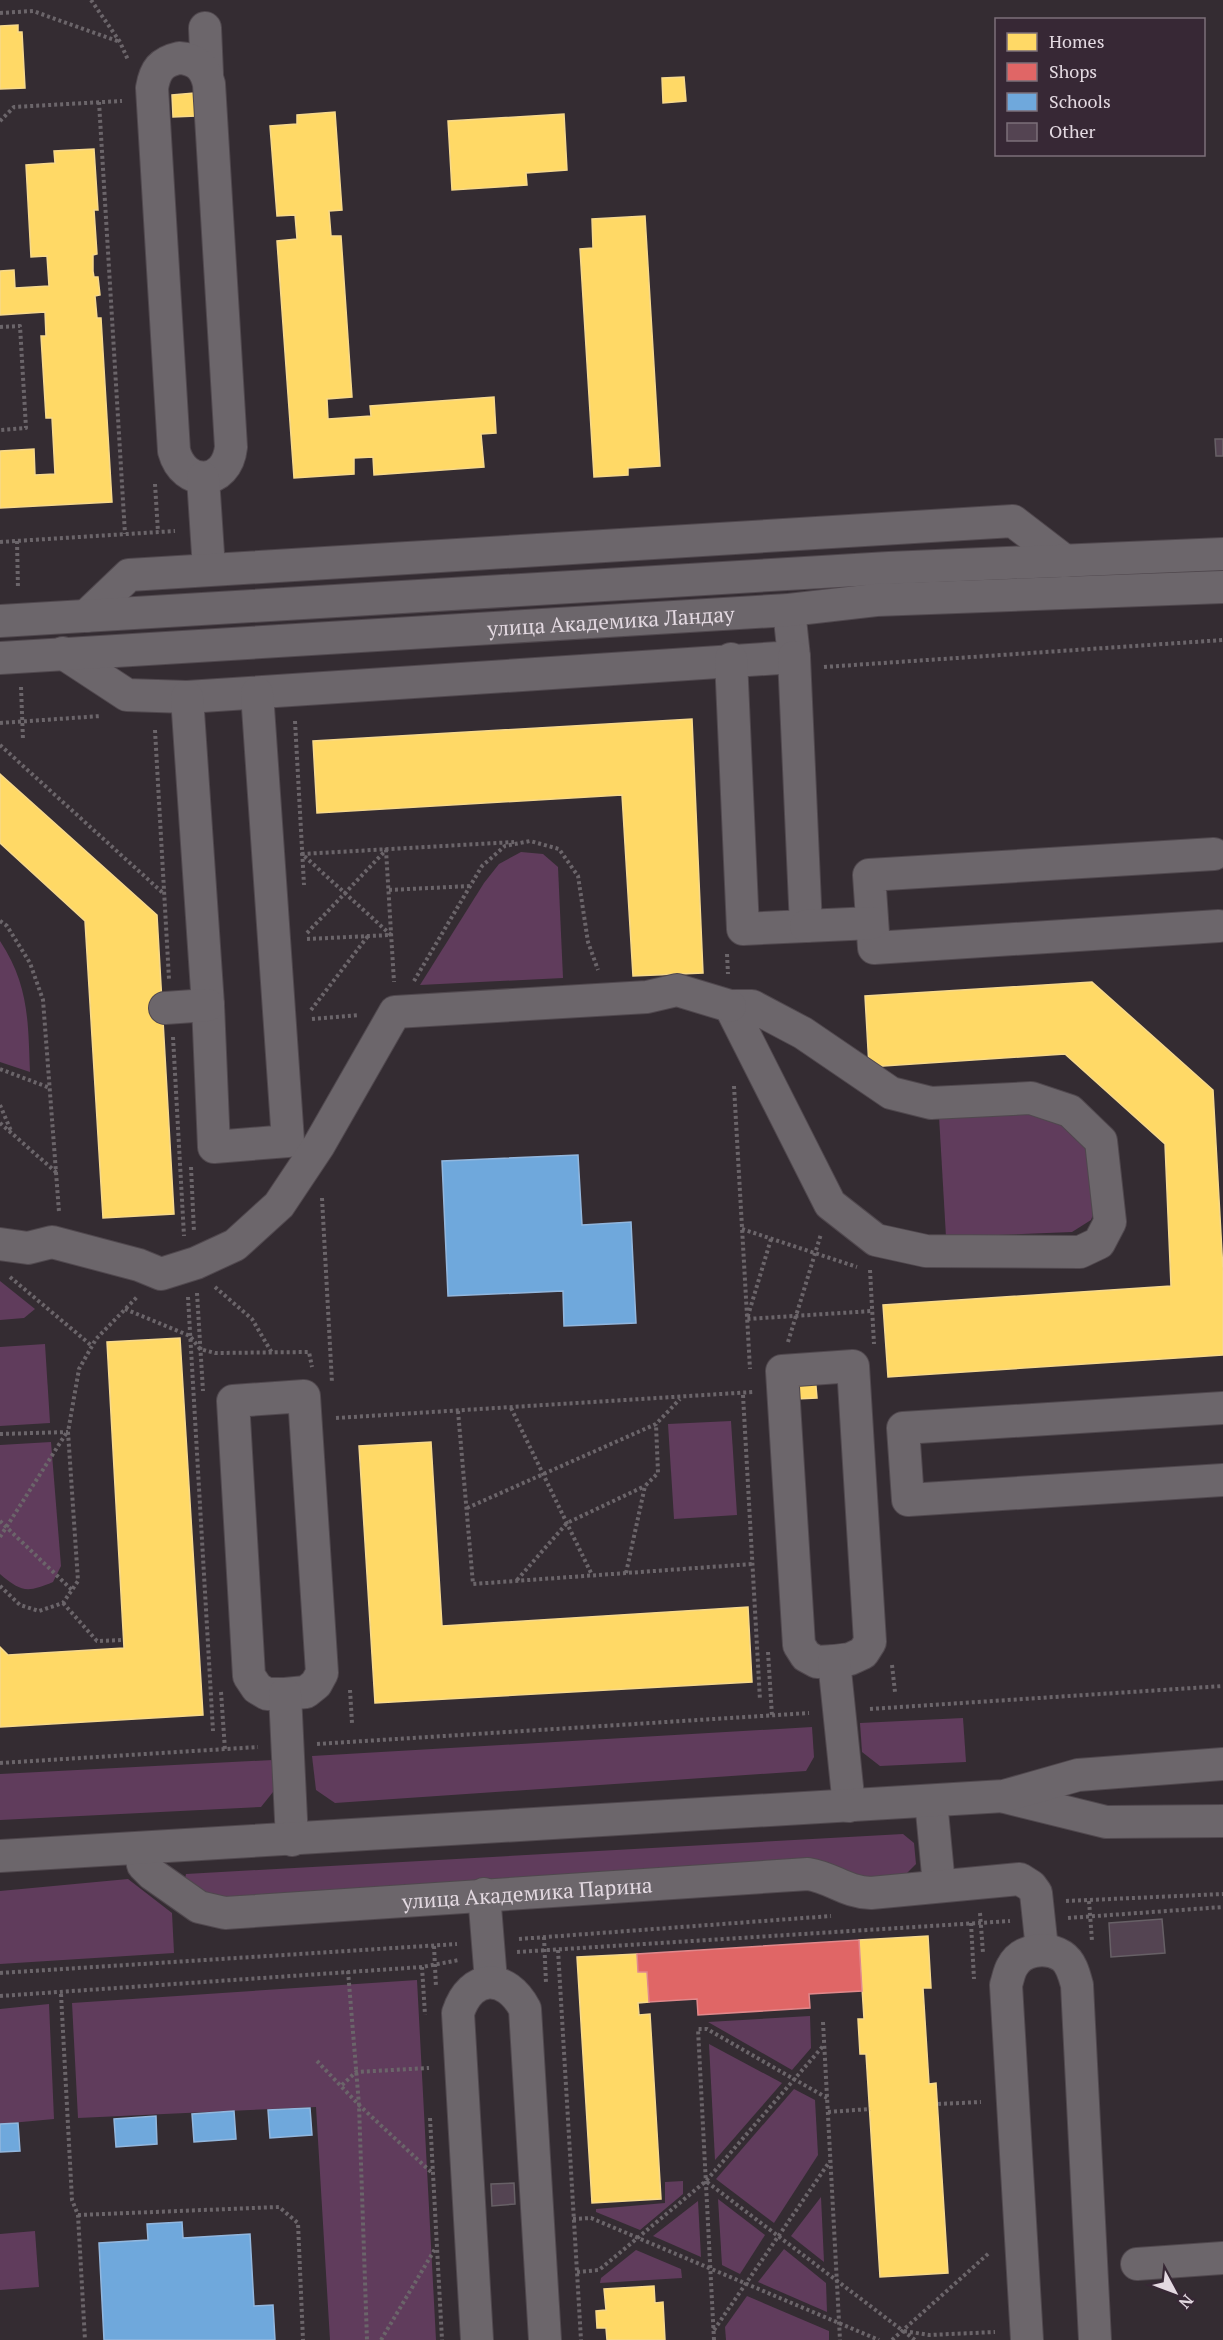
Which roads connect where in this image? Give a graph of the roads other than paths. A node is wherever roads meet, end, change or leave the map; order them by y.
1 (205, 28) dead end
2 (207, 74) junction
3 (203, 478) junction
4 (1223, 554) edge
5 (1065, 561) junction
6 (209, 569) junction
7 (1223, 587) edge
8 (789, 610) junction
9 (86, 616) junction
10 (0, 621) edge
11 (63, 653) junction
12 (794, 657) junction
13 (0, 658) edge
14 (731, 659) junction
15 (257, 693) junction
16 (187, 697) junction
17 (1214, 854) dead end
18 (872, 923) junction
19 (806, 926) junction
20 (1219, 926) dead end
21 (208, 1005) junction
22 (730, 1006) junction
23 (165, 1008) dead end
24 (0, 1244) edge
25 (1223, 1408) edge
26 (903, 1428) junction
27 (858, 1431) junction
28 (1223, 1480) edge
29 (834, 1661) junction
30 (285, 1694) junction
31 (1223, 1764) edge
32 (1004, 1797) junction
33 (931, 1801) junction
34 (849, 1806) junction
35 (1223, 1821) edge
36 (292, 1840) junction
37 (140, 1848) junction
38 (0, 1856) edge
39 (939, 1885) junction
40 (484, 1894) junction
41 (1038, 1916) junction
42 (489, 1959) junction
43 (1223, 2258) edge
44 (1137, 2264) dead end
45 (477, 2340) edge
46 (545, 2340) edge
47 (1027, 2340) edge
48 (1095, 2340) edge

1 - 2 street
2 - 3 street
2 - 3 street
3 - 6 street
4 - 5 street, улица Академика Ландау
5 - 6 street
5 - 9 street, улица Академика Ландау
6 - 9 street
7 - 8 street, улица Академика Ландау
8 - 11 street, улица Академика Ландау
8 - 12 street
9 - 10 street, улица Академика Ландау
11 - 13 street, улица Академика Ландау
11 - 16 street
12 - 14 street
12 - 19 street
14 - 15 street
14 - 19 street
15 - 16 street
15 - 21 street
16 - 21 street
17 - 18 street
18 - 19 street
18 - 20 street
21 - 23 street
22 - 22 street
22 - 24 street
25 - 26 street
26 - 27 street
26 - 28 street
27 - 29 street
27 - 29 street
29 - 34 street
30 - 30 street
30 - 36 street
31 - 32 street
32 - 33 street
32 - 35 street
33 - 34 street
33 - 39 street
34 - 36 street
36 - 37 street
37 - 38 street
37 - 40 street, улица Академика Парина
39 - 40 street, улица Академика Парина
39 - 41 street, улица Академика Парина
40 - 42 street
41 - 47 street
41 - 48 street, улица Академика Парина
42 - 45 street
42 - 46 street
43 - 44 street

